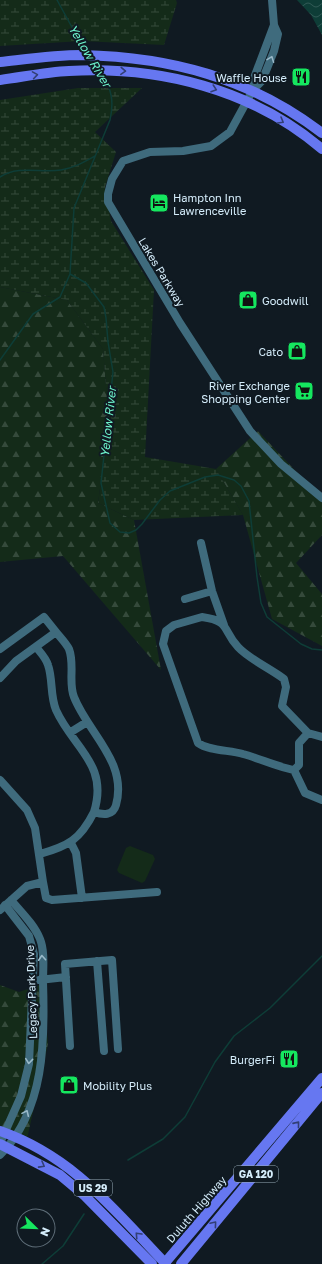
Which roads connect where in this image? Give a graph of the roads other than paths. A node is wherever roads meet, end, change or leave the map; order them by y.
1 (272, 0) edge
2 (0, 62) edge
3 (0, 80) edge
4 (253, 90) junction
5 (247, 102) junction
6 (322, 133) edge
7 (322, 149) edge
8 (322, 498) edge
9 (201, 543) dead end
10 (212, 591) junction
11 (185, 598) dead end
12 (224, 625) junction
13 (56, 632) junction
14 (36, 647) junction
15 (0, 649) edge
16 (0, 678) edge
17 (87, 722) junction
18 (71, 732) junction
19 (309, 734) junction
20 (322, 737) edge
21 (294, 770) junction
22 (2, 784) edge
23 (322, 800) edge
24 (94, 812) junction
25 (71, 843) junction
26 (40, 854) junction
27 (43, 882) junction
28 (157, 892) dead end
29 (82, 898) junction
30 (5, 905) edge
31 (97, 961) junction
32 (66, 977) junction
33 (43, 980) junction
34 (33, 981) junction
35 (70, 1046) dead end
36 (118, 1049) dead end
37 (104, 1051) dead end
38 (322, 1078) edge
39 (322, 1093) edge
40 (3, 1132) edge
41 (16, 1137) junction
42 (3, 1145) edge
43 (0, 1154) edge
44 (152, 1264) edge
45 (165, 1264) edge
46 (181, 1264) edge

1 - 4 street, Lakes Parkway
2 - 4 main road
3 -> 5 main road
4 - 5 street, Lakes Parkway
4 - 6 main road
5 -> 7 main road
5 - 8 street, Lakes Parkway
9 - 10 street
10 - 11 street
10 - 12 street
12 - 19 street
12 - 21 street
13 - 14 street
13 - 15 street
13 - 17 street
14 - 16 street
14 - 18 street
17 - 18 street
17 - 24 street
18 - 24 street
19 - 20 street
19 - 21 street
21 - 23 street
22 - 26 street
24 - 25 street
25 - 26 street
25 - 29 street
26 - 27 street
27 - 29 street
27 - 30 street
28 - 29 street
33 -> 30 street, Legacy Park Drive
30 - 34 street, Legacy Park Drive
31 - 32 street
31 - 36 street
31 - 37 street
32 - 33 street
32 - 35 street
33 - 34 street
41 -> 33 street, Legacy Park Drive
34 -> 40 street, Legacy Park Drive
38 - 45 main road, Duluth Highway / GA 120
46 -> 39 main road, Duluth Highway / GA 120
40 - 41 main road, US 29
40 - 42 street, Legacy Park Drive
41 - 42 street, Legacy Park Drive
45 -> 41 main road, US 29
42 - 43 street, Legacy Park Drive
42 -> 44 main road, US 29

